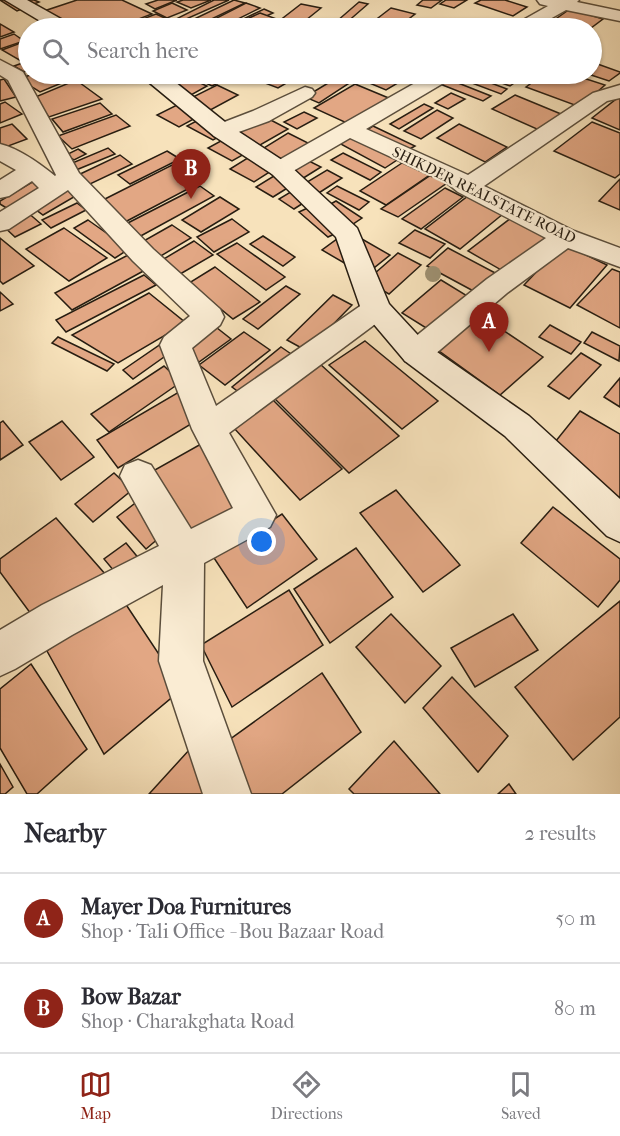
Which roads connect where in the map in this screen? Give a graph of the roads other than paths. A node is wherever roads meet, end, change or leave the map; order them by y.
1 (14, 0) edge
2 (546, 0) edge
3 (567, 2) edge
4 (620, 16) edge
5 (46, 18) edge
6 (539, 18) edge
7 (10, 72) edge
8 (166, 84) edge
9 (428, 84) edge
10 (620, 91) edge
11 (305, 93) dead end
12 (349, 129) junction
13 (222, 131) junction
14 (0, 151) edge
15 (280, 169) junction
16 (33, 170) junction
17 (62, 183) junction
18 (467, 187) junction
19 (0, 191) edge
20 (0, 223) edge
21 (565, 237) junction
22 (620, 258) edge
23 (376, 309) junction
24 (416, 353) junction
25 (209, 429) junction
26 (138, 476) dead end
27 (620, 524) edge
28 (184, 553) junction
29 (0, 654) edge
30 (227, 794) edge

1 - 5 street
2 - 3 street
3 - 4 street
3 - 6 street
7 - 17 street
8 - 13 street
9 - 12 street
10 - 18 street
11 - 13 street
12 - 15 street
12 - 18 street, SHIKDER REALSTATE ROAD
13 - 15 street
14 - 16 street
15 - 23 street
16 - 17 street
16 - 19 street
17 - 20 street
17 - 25 street
18 - 21 street, SHIKDER REALSTATE ROAD
21 - 22 street, SHIKDER REALSTATE ROAD
21 - 24 street
23 - 24 street
23 - 25 street
24 - 27 street
25 - 28 street
26 - 28 street
28 - 29 street
28 - 30 street

